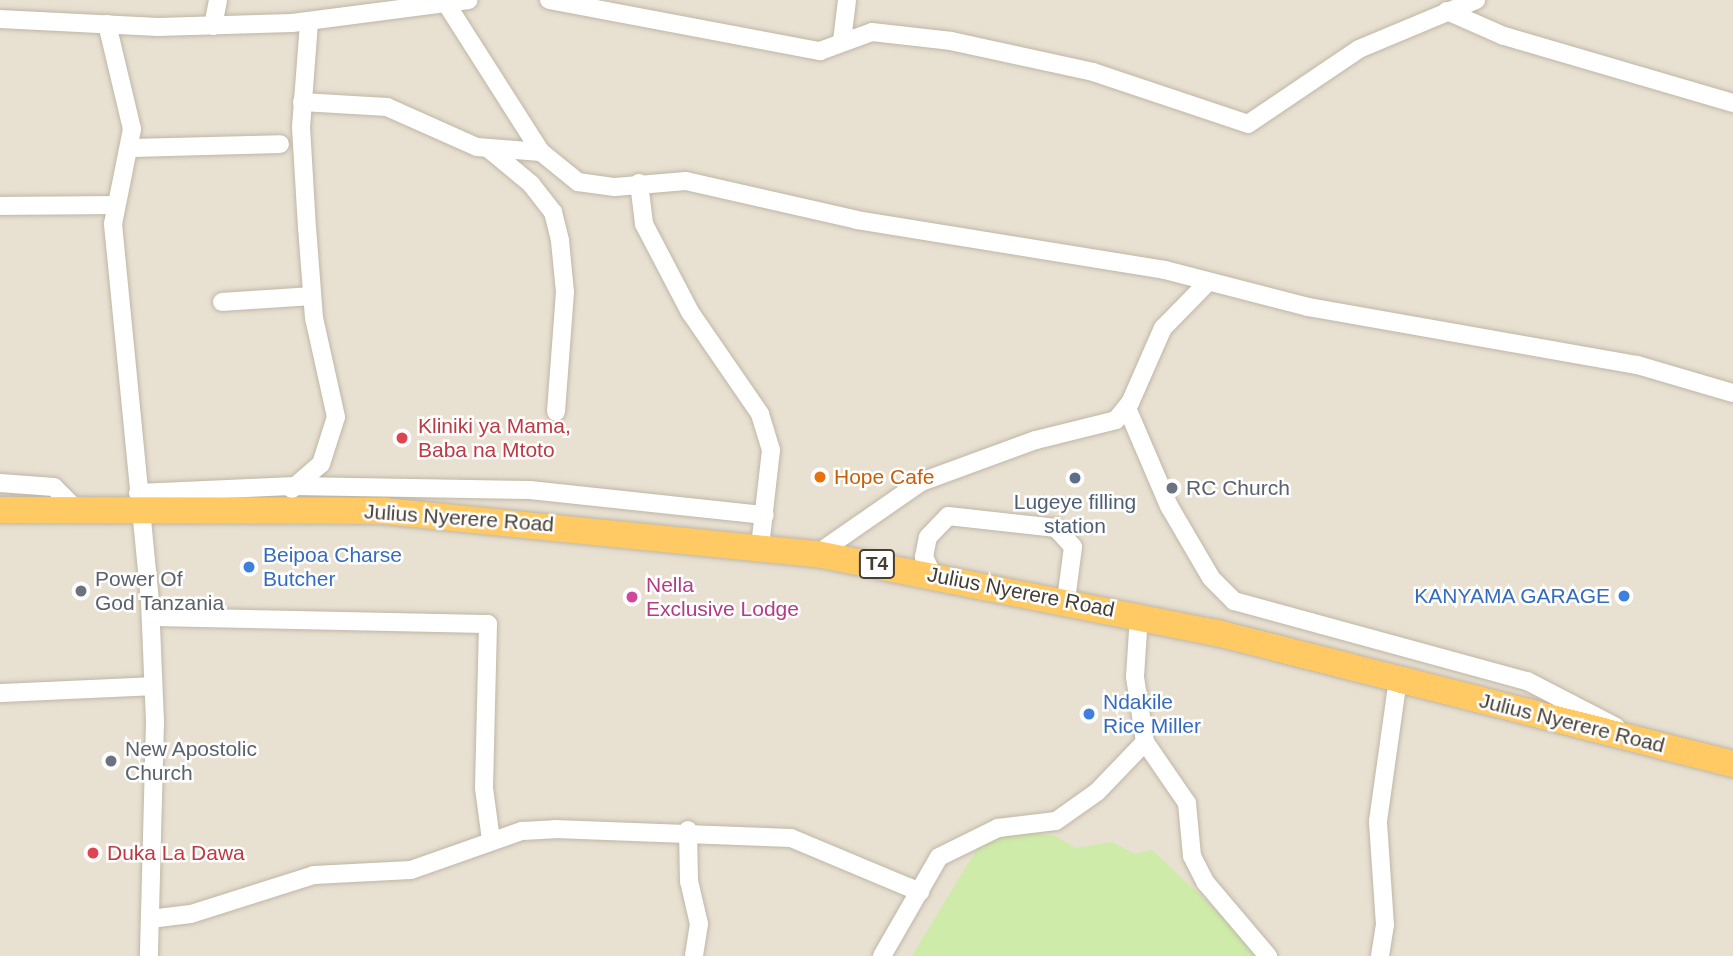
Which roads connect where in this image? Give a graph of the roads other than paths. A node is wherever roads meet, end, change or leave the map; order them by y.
1 (218, 0) edge
2 (469, 0) edge
3 (549, 0) edge
4 (847, 0) edge
5 (1476, 0) edge
6 (446, 3) edge
7 (1447, 11) junction
8 (0, 19) edge
9 (309, 22) junction
10 (107, 24) junction
11 (213, 26) junction
12 (842, 41) junction
13 (302, 102) junction
14 (1733, 103) edge
15 (280, 144) dead end
16 (132, 148) junction
17 (489, 149) junction
18 (541, 152) junction
19 (639, 183) junction
20 (113, 205) junction
21 (0, 206) edge
22 (1208, 283) junction
23 (312, 296) junction
24 (222, 302) dead end
25 (1733, 393) edge
26 (1127, 408) junction
27 (556, 412) dead end
28 (0, 483) edge
29 (295, 486) junction
30 (139, 502) junction
31 (0, 510) edge
32 (78, 511) junction
33 (282, 511) junction
34 (765, 515) junction
35 (760, 547) junction
36 (817, 554) junction
37 (932, 574) junction
38 (1066, 600) junction
39 (1139, 616) junction
40 (150, 617) junction
41 (1398, 679) junction
42 (153, 686) junction
43 (0, 693) edge
44 (1637, 740) junction
45 (1145, 742) junction
46 (1733, 764) edge
47 (688, 830) junction
48 (491, 840) junction
49 (920, 892) junction
50 (150, 919) junction
51 (149, 956) edge
52 (694, 956) edge
53 (882, 956) edge
54 (1268, 956) edge
55 (1380, 956) edge

1 - 11 street
2 - 6 street
3 - 12 street
4 - 12 street
5 - 7 street
6 - 9 street
6 - 18 street
7 - 12 street
7 - 14 street
8 - 10 street
9 - 11 street
9 - 13 street
10 - 11 street
10 - 16 street
13 - 17 street
13 - 23 street
15 - 16 street
16 - 20 street
17 - 18 street
17 - 27 street
18 - 19 street
19 - 22 street
19 - 34 street
20 - 21 street
20 - 30 street
22 - 25 street
22 - 26 street
23 - 24 street
23 - 29 street
26 - 36 street
26 - 44 street
28 - 32 street
29 - 30 street
29 - 33 street
29 - 34 street
30 - 32 highway, Julius Nyerere Road / T4
30 - 33 highway, Julius Nyerere Road / T4
30 - 40 street
31 - 32 highway, Julius Nyerere Road / T4
33 - 35 highway, Julius Nyerere Road / T4
34 - 35 street
35 - 36 highway, Julius Nyerere Road / T4
36 - 37 highway, Julius Nyerere Road / T4
37 - 38 highway, Julius Nyerere Road / T4
37 - 38 street
38 - 39 highway, Julius Nyerere Road / T4
39 - 41 highway, Julius Nyerere Road / T4
39 - 45 street
40 - 42 street
40 - 48 street
41 - 44 highway, Julius Nyerere Road / T4
41 - 55 street
42 - 43 street
42 - 50 street
44 - 46 highway, Julius Nyerere Road / T4
45 - 49 street
45 - 54 street
47 - 48 street
47 - 49 street
47 - 52 street
48 - 50 street
49 - 53 street
50 - 51 street

